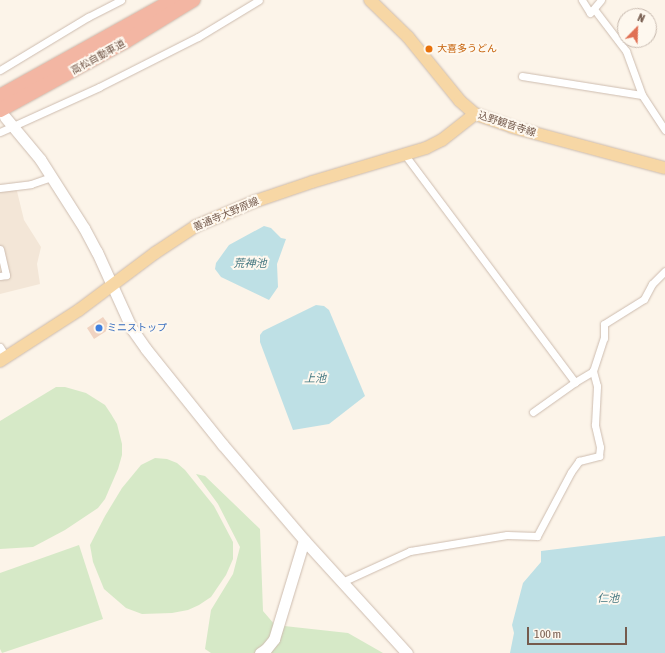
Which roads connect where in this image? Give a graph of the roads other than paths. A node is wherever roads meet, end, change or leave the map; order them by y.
1 (121, 0) edge
2 (173, 0) edge
3 (193, 0) edge
4 (259, 0) edge
5 (370, 0) edge
6 (582, 0) edge
7 (601, 0) edge
8 (594, 9) junction
9 (0, 70) edge
10 (522, 76) dead end
11 (0, 96) edge
12 (642, 96) junction
13 (475, 114) junction
14 (5, 118) edge
15 (665, 130) edge
16 (0, 132) edge
17 (405, 155) junction
18 (665, 168) edge
19 (51, 178) junction
20 (0, 188) edge
21 (0, 249) edge
22 (665, 271) edge
23 (0, 276) edge
24 (112, 285) junction
25 (2, 355) edge
26 (593, 371) junction
27 (575, 382) junction
28 (533, 412) dead end
29 (304, 540) junction
30 (342, 582) junction
31 (260, 653) edge
32 (407, 653) edge

1 - 9 street
2 - 11 highway, 高松自動車道
3 - 14 highway, 高松自動車道
4 - 14 street
5 - 13 main road, 込野観音寺線
6 - 8 street
7 - 8 street
8 - 12 street
10 - 12 street
12 - 15 street
13 - 17 main road, 善通寺大野原線
13 - 18 main road, 込野観音寺線
14 - 16 street
14 - 19 street
17 - 24 main road, 善通寺大野原線
17 - 27 street
19 - 20 street
19 - 24 street
21 - 23 street
22 - 26 street
24 - 25 main road, 善通寺大野原線
24 - 29 street
26 - 27 street
26 - 30 street
27 - 28 street
29 - 30 street
29 - 31 street
30 - 32 street

